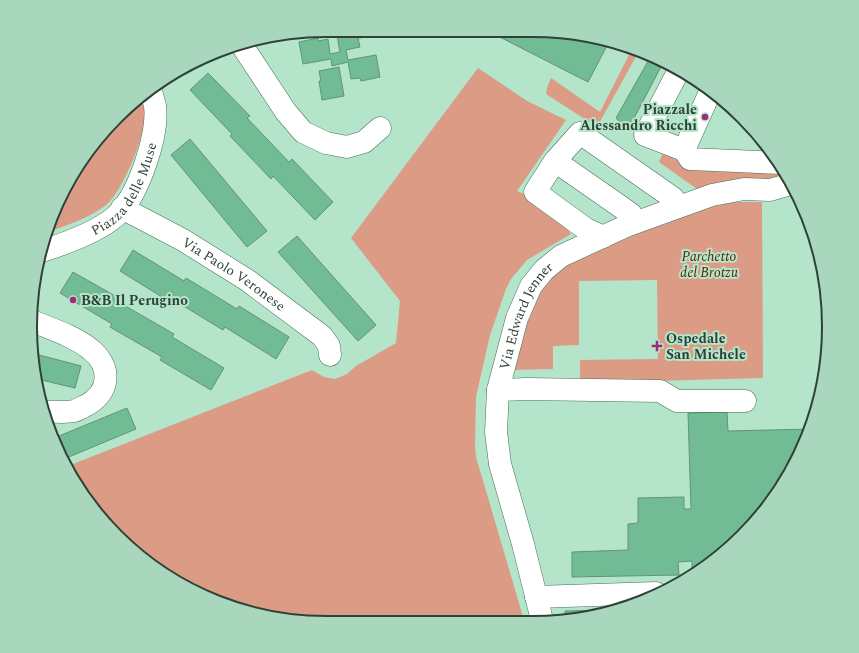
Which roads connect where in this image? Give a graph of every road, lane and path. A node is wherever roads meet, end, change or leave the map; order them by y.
1 (244, 49) edge
2 (676, 76) edge
3 (152, 95) edge
4 (708, 96) edge
5 (380, 128) dead end
6 (684, 150) junction
7 (555, 161) junction
8 (771, 163) edge
9 (785, 186) edge
10 (678, 207) junction
11 (122, 208) junction
12 (636, 222) junction
13 (603, 237) junction
14 (48, 249) edge
15 (37, 323) edge
16 (330, 355) dead end
17 (498, 390) junction
18 (745, 401) dead end
19 (50, 412) edge
20 (642, 594) edge
21 (536, 597) junction
22 (541, 616) edge

1 - 5 street
2 - 6 street
3 - 11 street, Piazza delle Muse
4 - 6 street
6 - 8 street
7 - 10 street
7 - 12 street
7 - 13 street
9 - 10 street, Via Edward Jenner
10 - 12 street, Via Edward Jenner
11 - 14 street, Piazza delle Muse
11 - 16 street, Via Paolo Veronese
12 - 13 street, Via Edward Jenner
13 - 17 street, Via Edward Jenner
15 - 19 street
17 - 18 street
17 - 21 street, Via Edward Jenner
20 - 21 street
21 - 22 street, Via Edward Jenner

